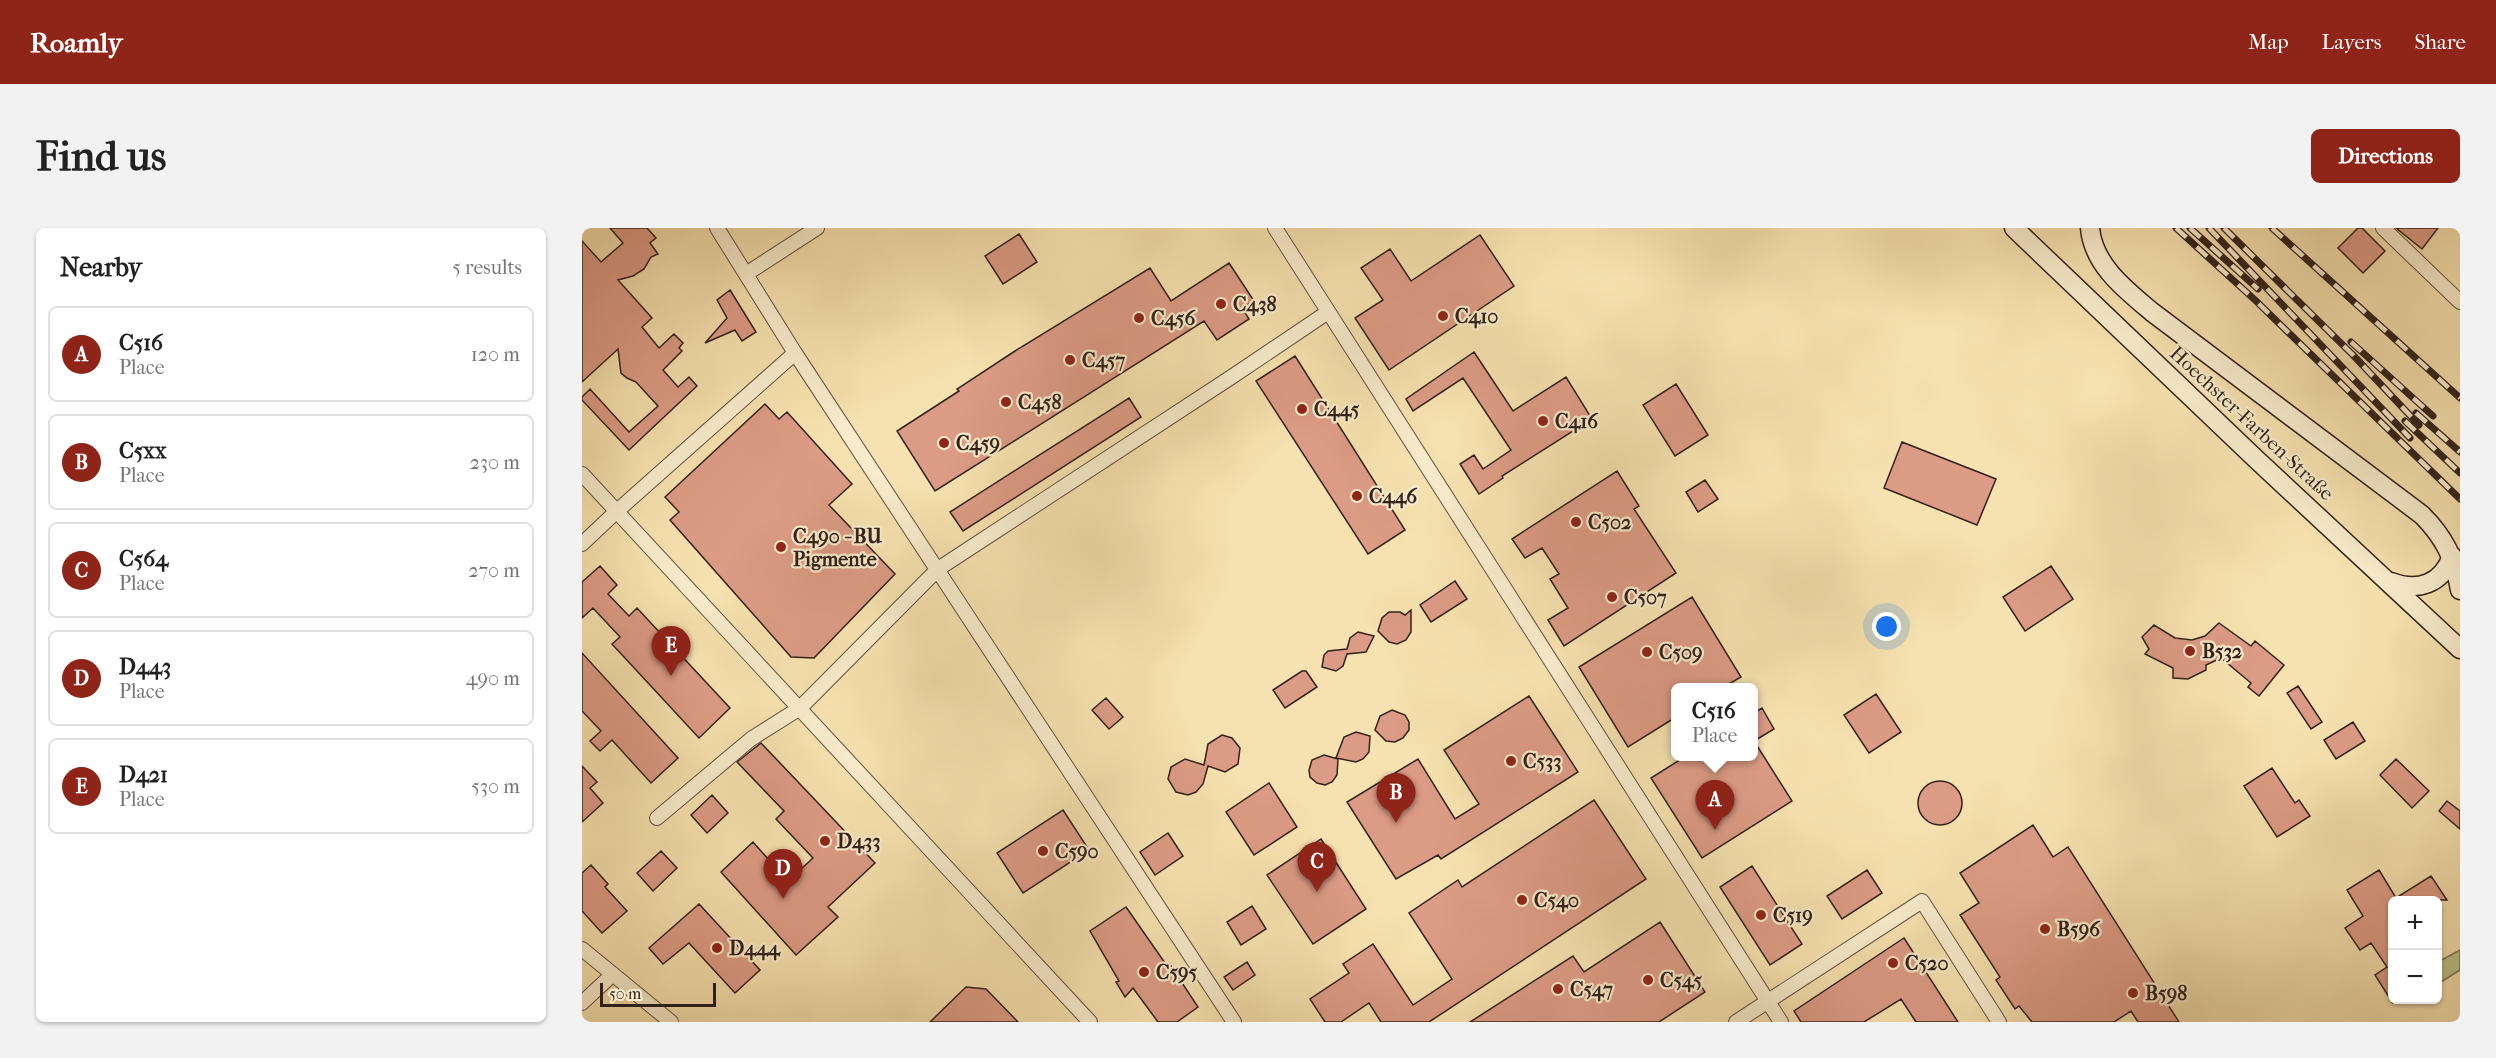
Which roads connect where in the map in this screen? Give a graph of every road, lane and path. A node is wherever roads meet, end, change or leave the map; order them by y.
1 (717, 228) edge
2 (817, 228) edge
3 (1275, 228) edge
4 (2014, 228) edge
5 (2090, 228) edge
6 (2383, 228) edge
7 (746, 274) junction
8 (2460, 302) edge
9 (1328, 312) junction
10 (795, 353) junction
11 (582, 474) edge
12 (616, 511) junction
13 (582, 544) edge
14 (2452, 556) junction
15 (938, 569) junction
16 (2386, 580) junction
17 (2460, 590) edge
18 (2460, 649) edge
19 (800, 708) junction
20 (657, 818) dead end
21 (582, 948) edge
22 (613, 974) junction
23 (1768, 1002) junction
24 (582, 1003) edge
25 (671, 1022) edge
26 (1090, 1022) edge
27 (1234, 1022) edge
28 (1736, 1022) edge
29 (1781, 1022) edge
30 (1999, 1022) edge

1 - 7 street
2 - 7 street
3 - 9 street
4 - 16 main road, Hoechster-Farben-Straße
5 - 14 main road
6 - 8 street
7 - 10 street
9 - 15 street
9 - 23 street
10 - 12 street
10 - 15 street
11 - 12 street
12 - 13 street
12 - 19 street
14 - 16 main road
14 - 17 main road
15 - 19 street
15 - 27 street
16 - 18 main road, Hoechster-Farben-Straße
19 - 20 street
19 - 26 street
21 - 22 street
22 - 24 street
22 - 25 street
23 - 28 street
23 - 29 street
23 - 30 street

